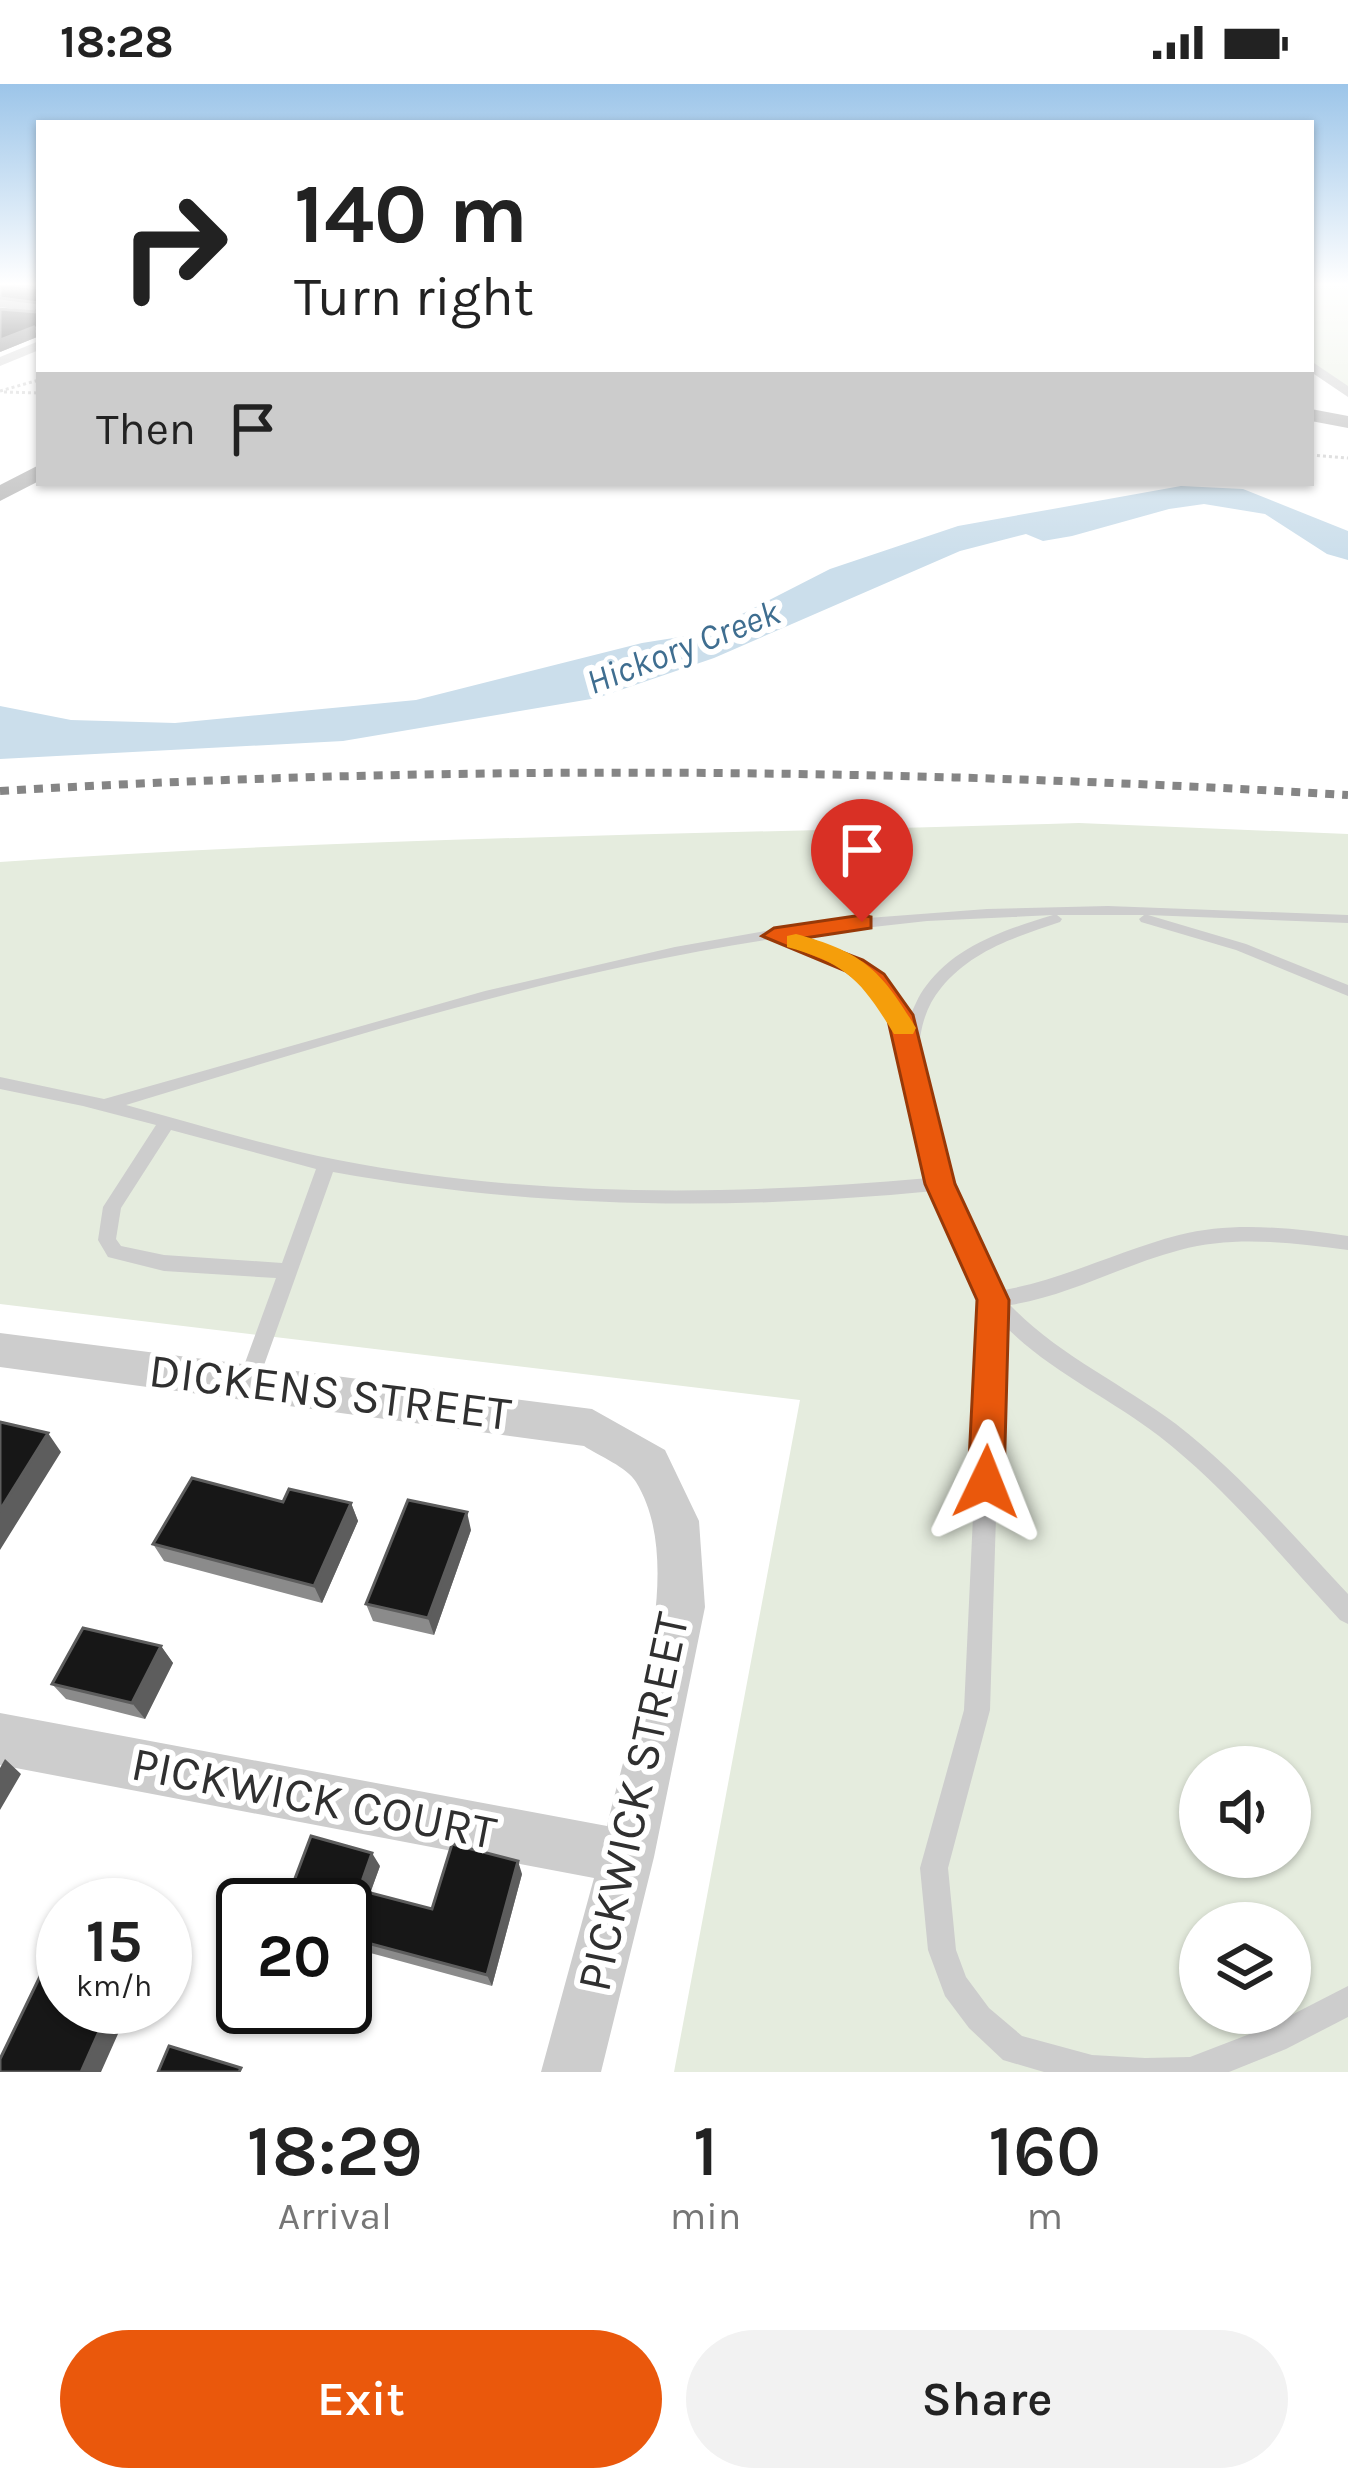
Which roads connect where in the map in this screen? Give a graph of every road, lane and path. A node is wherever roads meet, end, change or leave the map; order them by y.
1 (36, 381) edge
2 (0, 391) edge
3 (36, 393) edge
4 (1314, 416) edge
5 (1348, 422) edge
6 (1314, 455) edge
7 (1348, 458) edge
8 (36, 474) edge
9 (0, 494) edge
10 (1084, 912) junction
11 (1348, 919) edge
12 (774, 936) junction
13 (1348, 992) edge
14 (908, 1044) junction
15 (0, 1083) edge
16 (109, 1104) junction
17 (166, 1123) junction
18 (327, 1164) junction
19 (940, 1184) junction
20 (1348, 1243) edge
21 (289, 1270) junction
22 (993, 1300) junction
23 (0, 1350) edge
24 (248, 1382) junction
25 (650, 1464) joint
26 (1348, 1612) edge
27 (0, 1739) edge
28 (628, 1857) junction
29 (1348, 2001) edge
30 (1199, 2071) edge
31 (571, 2072) edge
32 (1145, 2072) edge

1 - 2 path
2 - 3 path
4 - 5 street
6 - 7 path
8 - 9 street
10 - 11 lane
10 - 12 lane
10 - 13 lane
10 - 14 lane
12 - 14 lane
12 - 16 lane
14 - 19 lane
15 - 16 lane
16 - 17 lane
17 - 18 lane
17 - 21 lane
18 - 19 lane
18 - 21 lane
19 - 22 lane
20 - 22 lane
21 - 24 lane
22 - 26 lane
22 - 32 lane
23 - 24 street, DICKENS STREET
24 - 25 street, DICKENS STREET
25 - 28 street, PICKWICK STREET
27 - 28 street, PICKWICK COURT
28 - 31 street, PICKWICK STREET
29 - 30 lane
30 - 32 lane

